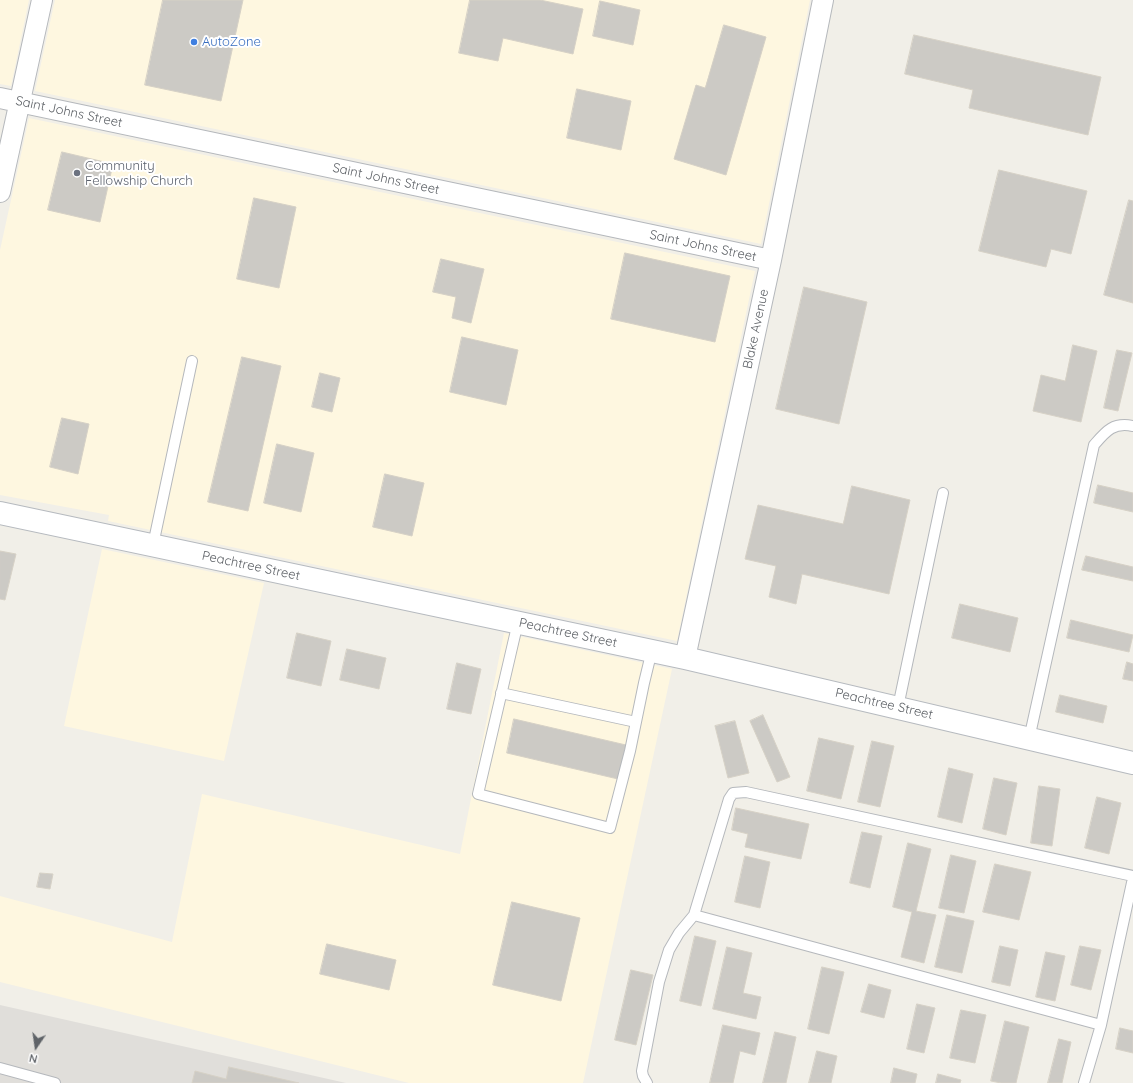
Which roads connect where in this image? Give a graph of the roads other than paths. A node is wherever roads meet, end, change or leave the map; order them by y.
1 (42, 0) edge
2 (823, 0) edge
3 (0, 98) edge
4 (20, 102) junction
5 (0, 192) edge
6 (771, 260) junction
7 (192, 361) dead end
8 (1133, 426) edge
9 (943, 493) dead end
10 (0, 513) edge
11 (153, 545) junction
12 (518, 622) junction
13 (652, 650) junction
14 (686, 658) junction
15 (502, 693) junction
16 (898, 707) junction
17 (636, 722) junction
18 (1029, 738) junction
19 (1133, 763) edge
20 (1133, 877) edge
21 (694, 915) junction
22 (1101, 1025) junction
23 (0, 1068) edge
24 (55, 1083) edge
25 (647, 1083) edge
26 (1084, 1083) edge

1 - 4 street
2 - 6 street, Blake Avenue
3 - 4 street, Saint Johns Street
4 - 5 street
4 - 6 street, Saint Johns Street
6 - 14 street, Blake Avenue
7 - 11 lane
8 - 18 lane
9 - 16 lane
10 - 11 street, Peachtree Street
11 - 12 street, Peachtree Street
12 - 13 street, Peachtree Street
12 - 15 lane
13 - 14 street, Peachtree Street
13 - 17 lane
14 - 16 street, Peachtree Street
15 - 17 lane
15 - 17 lane
16 - 18 street, Peachtree Street
18 - 19 street, Peachtree Street
20 - 21 lane
20 - 22 lane
21 - 22 lane
21 - 25 lane
22 - 26 lane
23 - 24 lane

